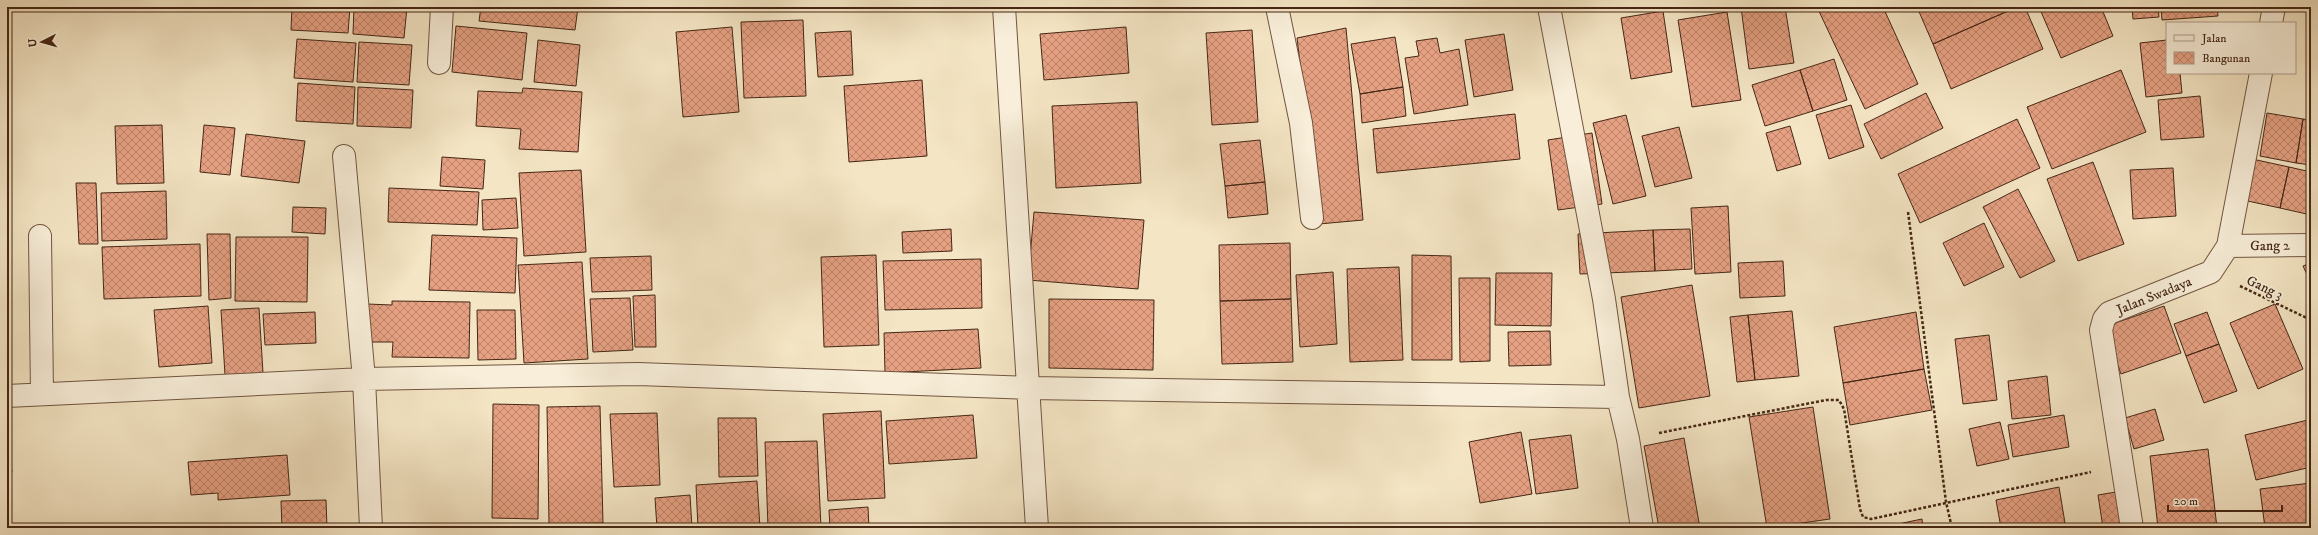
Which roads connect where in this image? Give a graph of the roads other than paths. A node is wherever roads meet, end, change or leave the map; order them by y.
1 (442, 7) edge
2 (1004, 7) edge
3 (1278, 7) edge
4 (1549, 7) edge
5 (2274, 7) edge
6 (2271, 22) edge
7 (439, 64) dead end
8 (2261, 74) edge
9 (344, 156) dead end
10 (1312, 218) dead end
11 (40, 236) dead end
12 (2311, 245) edge
13 (2228, 246) junction
14 (364, 379) junction
15 (1029, 388) junction
16 (42, 394) junction
17 (7, 396) edge
18 (1618, 397) junction
19 (371, 528) edge
20 (1037, 528) edge
21 (1642, 528) edge
22 (2132, 528) edge

1 - 7 street
2 - 15 street
3 - 10 street
4 - 18 street
5 - 6 street
8 - 13 street
9 - 14 street
11 - 16 street
12 - 13 street, Gang 2
13 - 22 street, Jalan Swadaya
14 - 15 street
14 - 16 street
14 - 19 street
15 - 18 street
15 - 20 street
16 - 17 street
18 - 21 street

